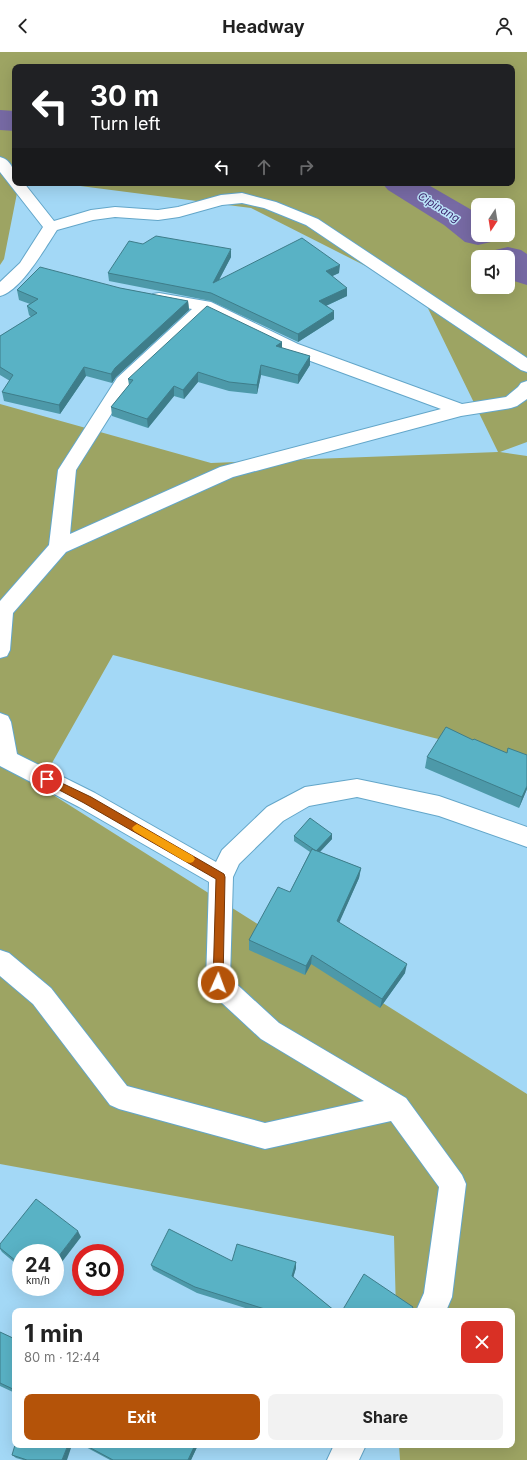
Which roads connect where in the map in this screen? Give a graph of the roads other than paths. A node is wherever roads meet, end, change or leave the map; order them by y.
1 (0, 162) edge
2 (12, 177) edge
3 (19, 186) edge
4 (51, 227) junction
5 (0, 291) edge
6 (141, 294) edge
7 (205, 306) junction
8 (527, 366) edge
9 (527, 387) edge
10 (511, 402) junction
11 (461, 410) junction
12 (527, 412) edge
13 (59, 547) junction
14 (0, 650) edge
15 (0, 722) edge
16 (527, 837) edge
17 (221, 877) junction
18 (0, 961) edge
19 (397, 1107) junction
20 (432, 1308) edge
21 (349, 1448) edge
22 (342, 1460) edge

1 - 2 street
3 - 4 street
4 - 5 street
4 - 8 street
6 - 7 street
7 - 11 street
7 - 13 street
9 - 10 street
10 - 11 street
10 - 12 street
11 - 13 street
13 - 14 street
15 - 17 street
16 - 17 street
17 - 19 street
18 - 19 street
19 - 20 street
21 - 22 street

